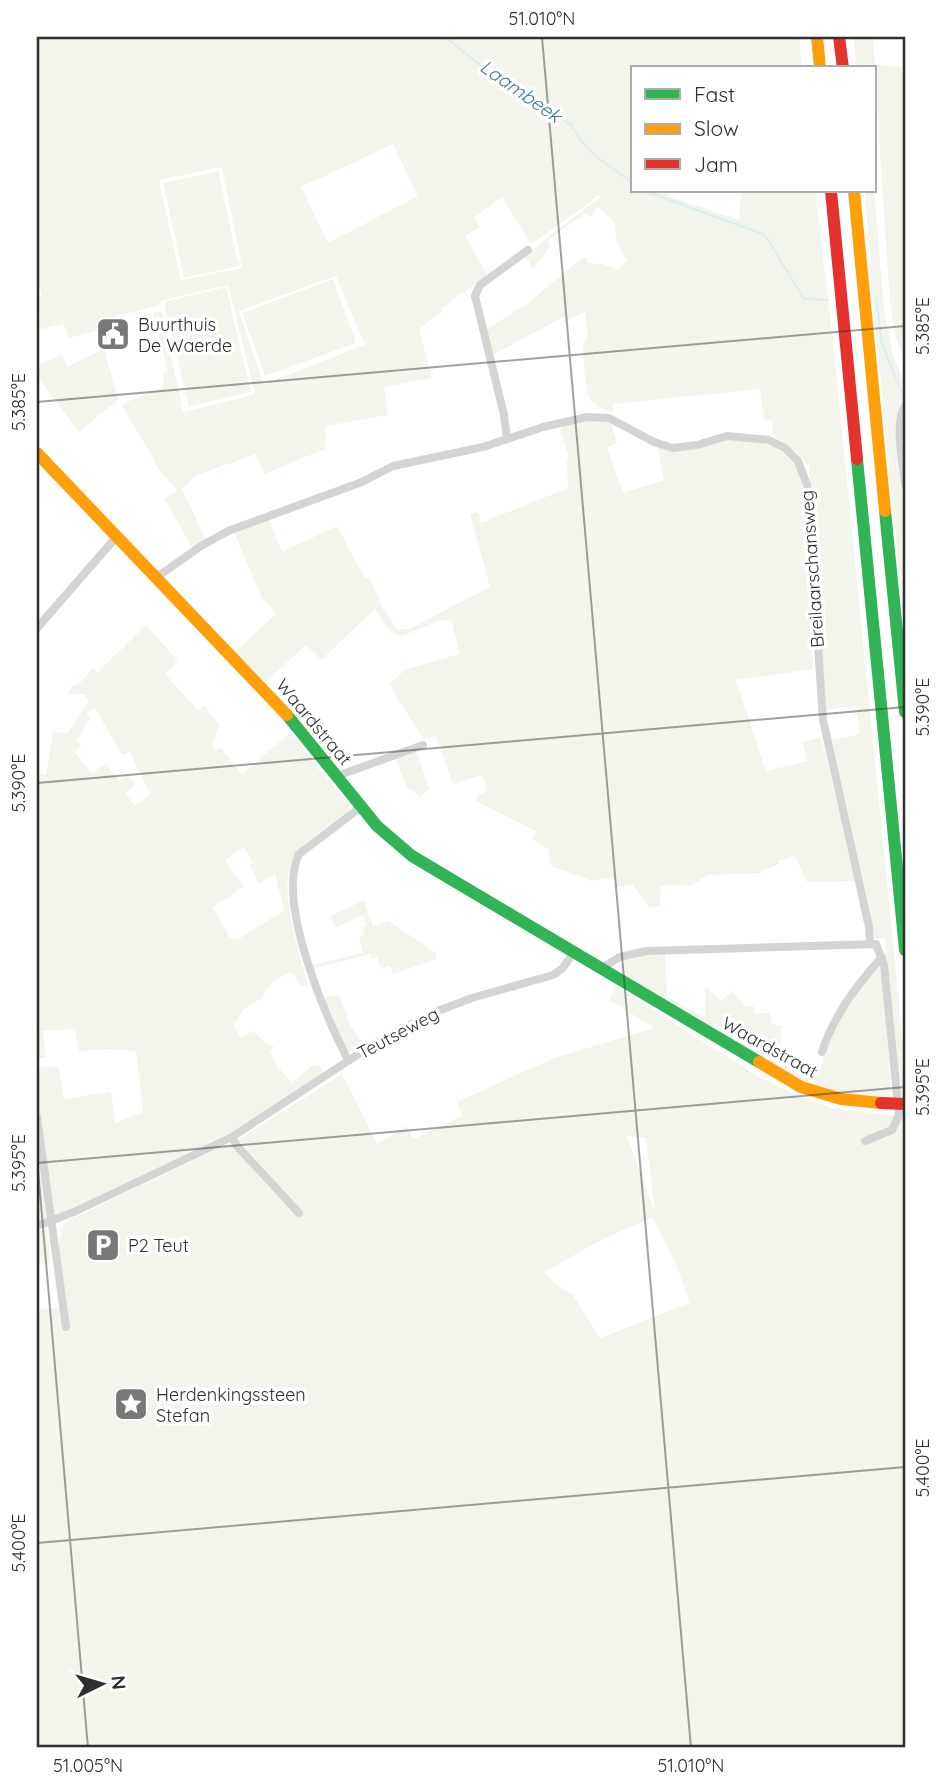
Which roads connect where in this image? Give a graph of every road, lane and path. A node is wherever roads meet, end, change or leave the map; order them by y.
1 (817, 37) edge
2 (839, 37) edge
3 (847, 37) edge
4 (820, 66) edge
5 (843, 66) edge
6 (850, 66) edge
7 (831, 192) edge
8 (854, 192) edge
9 (528, 250) dead end
10 (905, 407) edge
11 (507, 438) junction
12 (37, 453) edge
13 (905, 484) edge
14 (118, 535) junction
15 (157, 577) junction
16 (37, 628) edge
17 (905, 712) edge
18 (424, 745) dead end
19 (337, 776) junction
20 (361, 807) junction
21 (870, 944) junction
22 (905, 950) edge
23 (573, 953) junction
24 (882, 957) junction
25 (600, 969) junction
26 (822, 1052) dead end
27 (348, 1060) junction
28 (905, 1104) edge
29 (37, 1117) edge
30 (232, 1137) junction
31 (865, 1141) dead end
32 (299, 1213) dead end
33 (52, 1222) junction
34 (37, 1226) edge
35 (66, 1326) dead end

1 - 4 main road
2 - 5 main road
3 - 6 main road
7 - 22 main road
8 - 17 main road
9 - 11 street
10 - 13 street
11 - 15 street, Breilaarschansweg
11 - 21 street, Breilaarschansweg
12 - 14 main road, Waardstraat
14 - 15 main road, Waardstraat
14 - 16 street
15 - 19 main road, Waardstraat
18 - 19 street
19 - 20 main road, Waardstraat
20 - 23 main road, Waardstraat
20 - 27 street
21 - 24 street
21 - 25 street
23 - 25 main road, Waardstraat
23 - 27 street, Teutseweg
24 - 26 street, Waardstraat
24 - 31 street
25 - 28 main road, Waardstraat, bridge
27 - 30 street, Teutseweg
29 - 33 street
30 - 32 street
30 - 33 street, Teutseweg
33 - 34 street, Teutseweg
33 - 35 street

